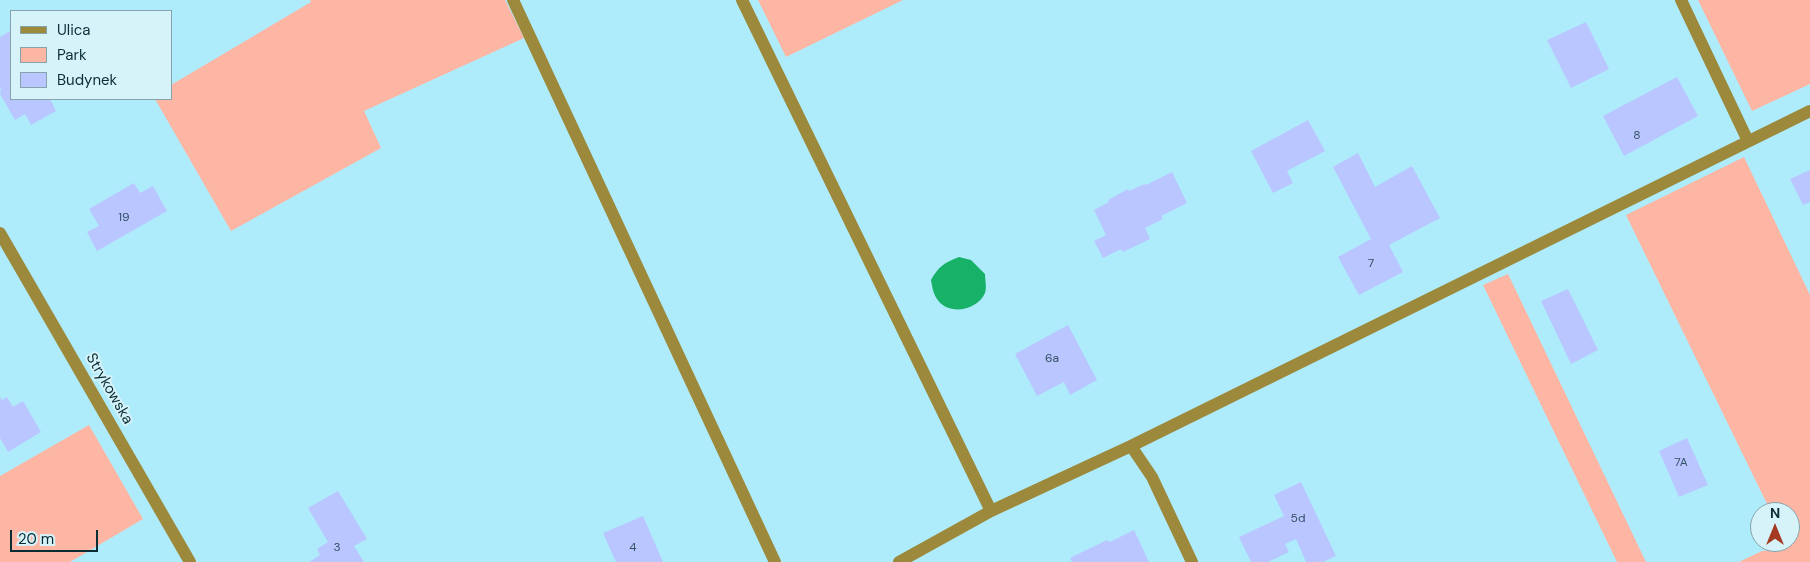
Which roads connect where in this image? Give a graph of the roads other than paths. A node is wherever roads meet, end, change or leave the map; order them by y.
1 (513, 0) edge
2 (742, 0) edge
3 (1681, 0) edge
4 (1810, 111) edge
5 (1748, 141) junction
6 (0, 233) edge
7 (1131, 446) junction
8 (991, 511) junction
9 (190, 562) edge
10 (775, 562) edge
11 (899, 562) edge
12 (1192, 562) edge

1 - 10 street
2 - 8 street
3 - 5 street
4 - 5 street
5 - 7 street
6 - 9 street, Strykowska
7 - 8 street
7 - 12 street
8 - 11 street

